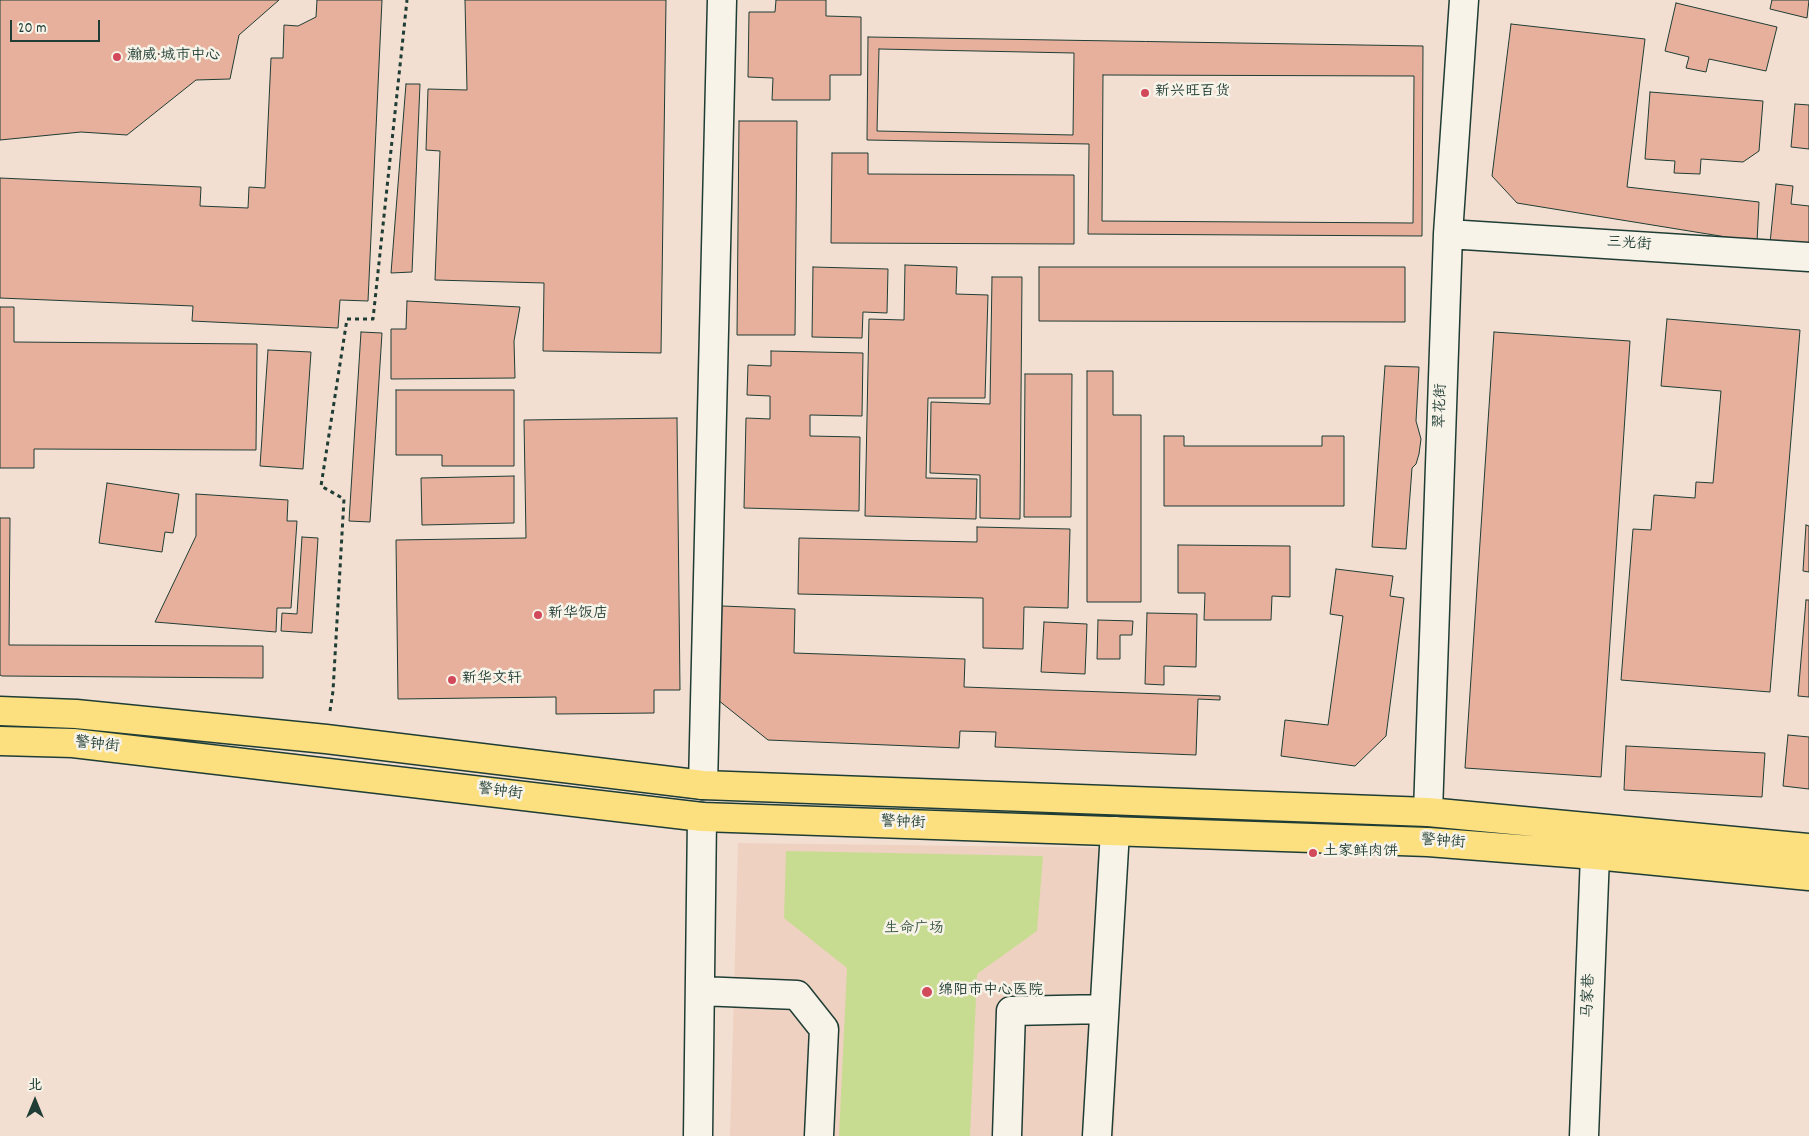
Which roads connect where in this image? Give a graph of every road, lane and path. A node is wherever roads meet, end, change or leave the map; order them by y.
1 (407, 0) edge
2 (722, 0) edge
3 (1464, 0) edge
4 (1448, 234) junction
5 (1809, 257) edge
6 (0, 711) edge
7 (326, 739) junction
8 (0, 741) edge
9 (703, 784) junction
10 (1428, 812) junction
11 (702, 817) junction
12 (1115, 831) junction
13 (1809, 848) edge
14 (1595, 855) junction
15 (1809, 876) edge
16 (700, 991) junction
17 (1104, 1009) junction
18 (698, 1136) edge
19 (819, 1136) edge
20 (1008, 1136) edge
21 (1097, 1136) edge
22 (1584, 1136) edge

1 - 7 path
2 - 9 street
3 - 4 street, 翠花街
4 - 5 street, 三光街
4 - 10 street, 翠花街
6 - 7 main road, 警钟街
7 - 9 main road, 警钟街
8 - 11 main road, 警钟街
9 - 10 main road, 警钟街
10 - 13 main road, 警钟街
11 - 12 main road, 警钟街
11 - 16 street
12 - 14 main road, 警钟街
12 - 17 street
14 - 15 main road, 警钟街
14 - 22 street, 马家巷
16 - 18 street
16 - 19 street
17 - 20 street
17 - 21 street

